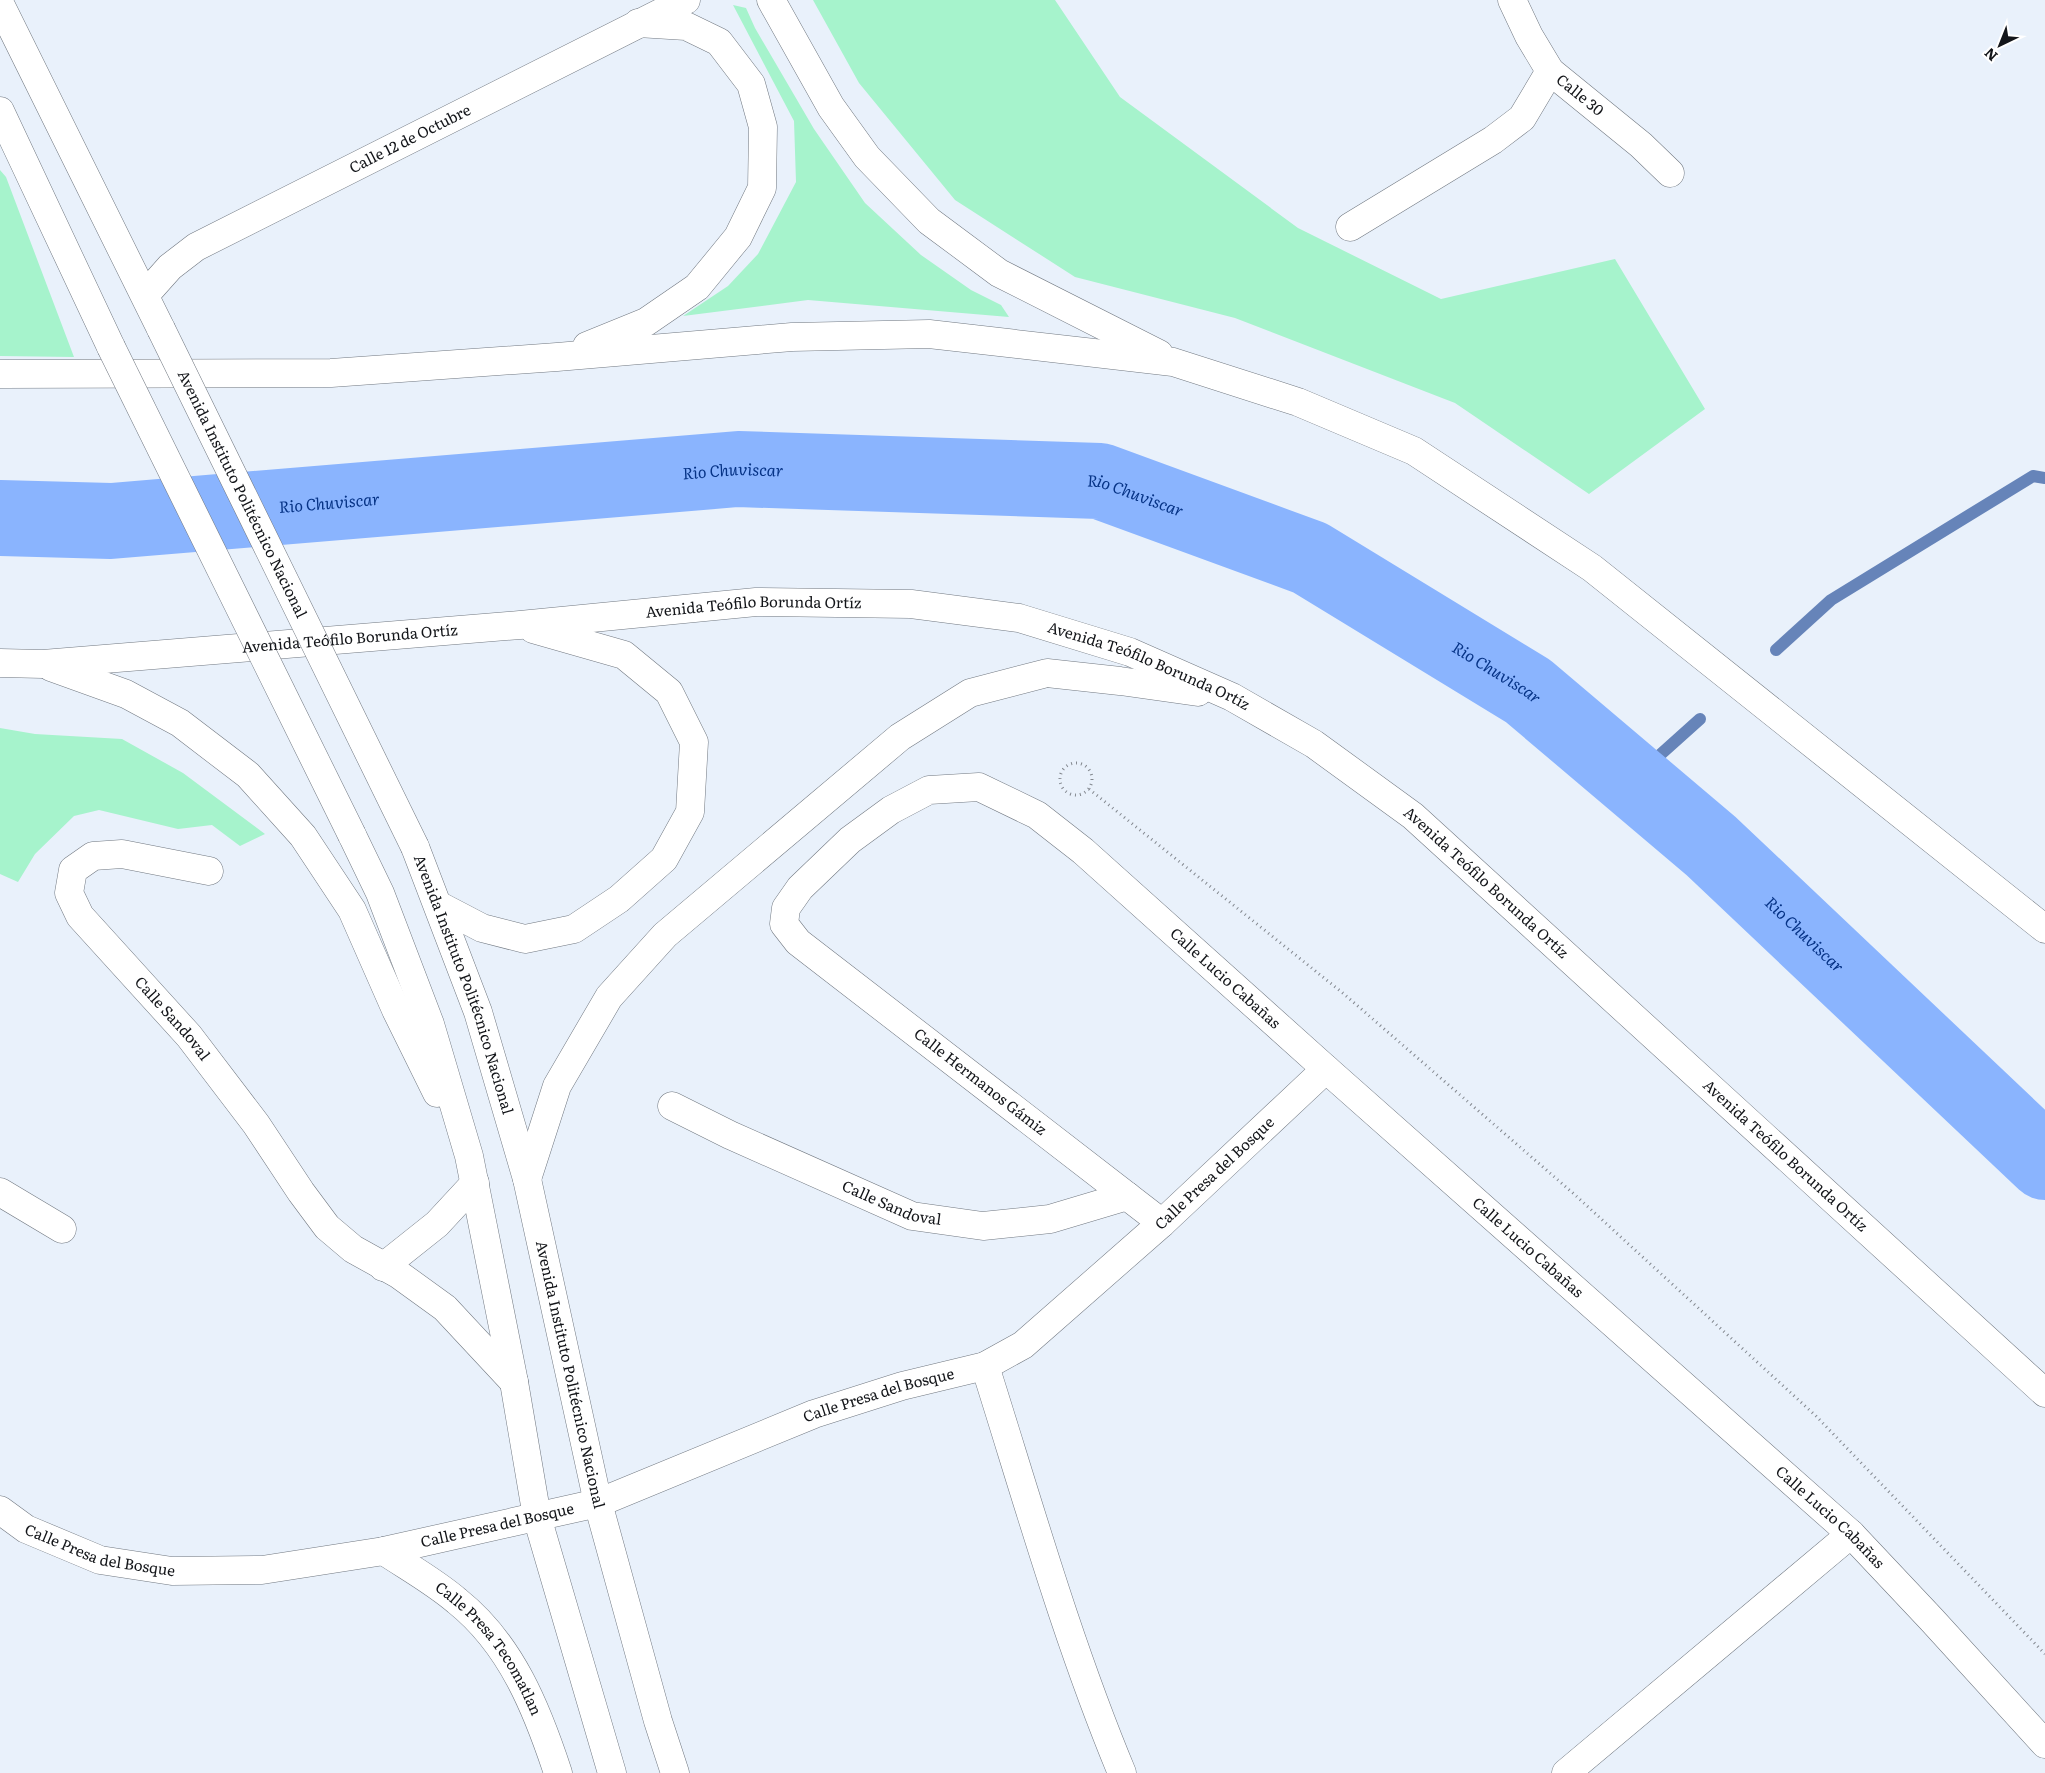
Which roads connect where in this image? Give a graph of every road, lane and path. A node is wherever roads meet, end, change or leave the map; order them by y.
1 (686, 0) edge
2 (771, 0) edge
3 (1512, 0) edge
4 (0, 4) edge
5 (638, 23) junction
6 (1550, 71) junction
7 (2, 120) edge
8 (1670, 173) dead end
9 (1350, 227) dead end
10 (145, 295) junction
11 (557, 357) junction
12 (1173, 362) junction
13 (0, 374) edge
14 (520, 625) junction
15 (0, 663) edge
16 (42, 664) junction
17 (1232, 697) junction
18 (980, 787) joint
19 (1089, 789) junction
20 (209, 871) dead end
21 (438, 905) junction
22 (2045, 929) edge
23 (1326, 1069) junction
24 (672, 1106) dead end
25 (469, 1156) junction
26 (527, 1179) junction
27 (475, 1183) junction
28 (0, 1192) edge
29 (1127, 1196) junction
30 (1162, 1223) junction
31 (62, 1229) dead end
32 (383, 1267) junction
33 (984, 1366) junction
34 (514, 1382) junction
35 (2045, 1393) edge
36 (598, 1503) junction
37 (0, 1510) edge
38 (537, 1517) junction
39 (1851, 1534) junction
40 (384, 1551) junction
41 (2045, 1654) edge
42 (2045, 1744) edge
43 (558, 1773) edge
44 (612, 1773) edge
45 (674, 1773) edge
46 (1122, 1773) edge
47 (1566, 1773) edge

1 - 5 main road, Calle 12 de Octubre
2 - 12 main road
3 - 6 main road, Calle 30
4 - 10 main road, Avenida Instituto Politécnico Nacional
5 - 10 main road, Calle 12 de Octubre
5 - 11 main road
6 - 8 main road, Calle 30
6 - 9 main road
7 - 25 main road, bridge
10 - 21 main road, Avenida Instituto Politécnico Nacional, bridge
11 - 12 main road
11 - 13 main road
12 - 22 main road
14 - 16 main road, Avenida Teófilo Borunda Ortíz
14 - 17 main road, Avenida Teófilo Borunda Ortíz
14 - 21 main road
15 - 16 main road, Avenida Teófilo Borunda Ortíz
16 - 25 main road
17 - 26 main road
17 - 35 main road, Avenida Teófilo Borunda Ortíz
18 - 23 main road, Calle Lucio Cabañas
18 - 29 main road, Calle Hermanos Gámiz
19 - 19 path
19 - 41 path
20 - 32 main road, Calle Sandoval
21 - 26 main road, Avenida Instituto Politécnico Nacional
23 - 30 main road, Calle Presa del Bosque
23 - 39 main road, Calle Lucio Cabañas
24 - 29 main road, Calle Sandoval
25 - 27 main road
26 - 36 main road, Avenida Instituto Politécnico Nacional
27 - 32 main road
27 - 34 main road
28 - 31 main road
29 - 30 main road, Calle Hermanos Gámiz
30 - 33 main road, Calle Presa del Bosque
32 - 34 main road, Calle Sandoval
33 - 36 main road, Calle Presa del Bosque
33 - 46 main road
34 - 38 main road
36 - 38 main road, Calle Presa del Bosque
36 - 45 main road, Avenida Instituto Politécnico Nacional
37 - 40 main road, Calle Presa del Bosque
38 - 40 main road, Calle Presa del Bosque
38 - 44 main road
39 - 42 main road, Calle Lucio Cabañas
39 - 47 main road
40 - 43 main road, Calle Presa Tecomatlan

